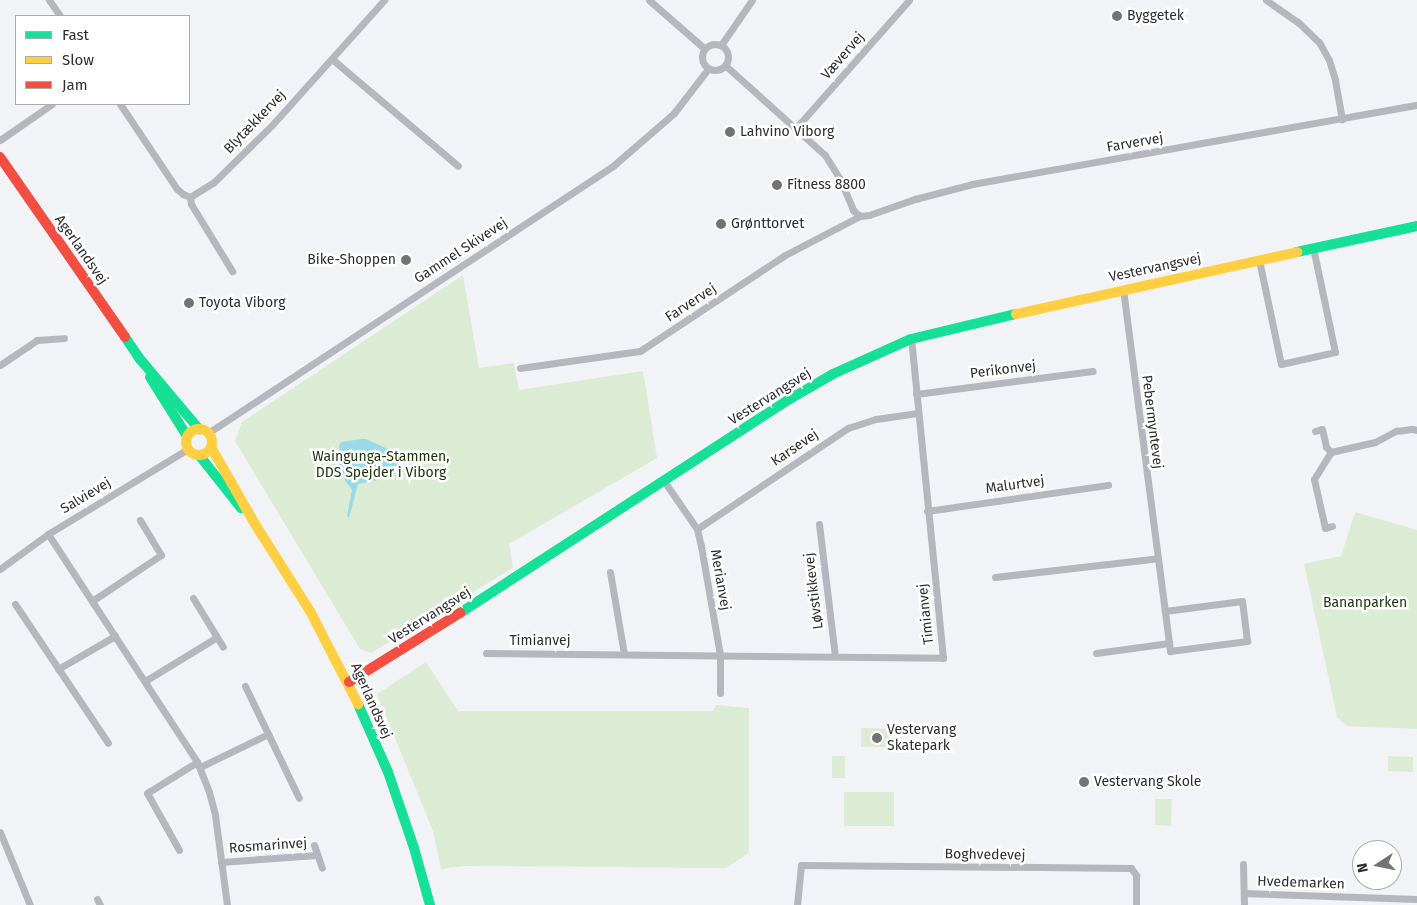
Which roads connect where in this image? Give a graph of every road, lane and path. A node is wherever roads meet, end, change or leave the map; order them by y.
1 (49, 0) edge
2 (649, 0) edge
3 (752, 0) edge
4 (909, 0) edge
5 (1266, 0) edge
6 (380, 1) edge
7 (59, 15) edge
8 (721, 45) junction
9 (704, 49) junction
10 (332, 59) junction
11 (726, 66) junction
12 (708, 68) junction
13 (51, 105) edge
14 (121, 105) edge
15 (1417, 105) edge
16 (1342, 120) junction
17 (795, 129) junction
18 (0, 140) edge
19 (0, 157) edge
20 (458, 166) dead end
21 (190, 196) junction
22 (860, 216) junction
23 (1417, 226) edge
24 (1313, 248) junction
25 (1259, 260) junction
26 (232, 271) dead end
27 (1123, 289) junction
28 (64, 338) dead end
29 (911, 339) junction
30 (140, 359) junction
31 (0, 365) edge
32 (520, 368) dead end
33 (1093, 371) dead end
34 (916, 394) junction
35 (918, 413) junction
36 (1417, 430) edge
37 (204, 431) junction
38 (1315, 431) dead end
39 (187, 436) junction
40 (211, 447) junction
41 (188, 449) junction
42 (1331, 452) junction
43 (199, 454) junction
44 (664, 482) junction
45 (1108, 485) dead end
46 (927, 510) junction
47 (140, 520) dead end
48 (255, 524) junction
49 (819, 524) dead end
50 (1332, 526) dead end
51 (697, 529) junction
52 (48, 534) junction
53 (1158, 558) junction
54 (0, 569) edge
55 (610, 572) dead end
56 (996, 577) dead end
57 (193, 598) dead end
58 (92, 601) junction
59 (15, 604) dead end
60 (1165, 611) junction
61 (115, 636) junction
62 (217, 637) junction
63 (1169, 643) junction
64 (223, 647) dead end
65 (486, 653) dead end
66 (1096, 653) dead end
67 (624, 654) junction
68 (720, 655) junction
69 (834, 656) junction
70 (58, 668) junction
71 (145, 681) junction
72 (349, 682) junction
73 (245, 686) dead end
74 (720, 693) dead end
75 (268, 734) junction
76 (108, 743) dead end
77 (198, 765) junction
78 (298, 798) dead end
79 (0, 832) edge
80 (314, 845) dead end
81 (179, 850) dead end
82 (317, 855) junction
83 (221, 862) junction
84 (1243, 864) dead end
85 (322, 868) dead end
86 (1244, 893) junction
87 (1417, 899) edge
88 (30, 905) edge
89 (227, 905) edge
90 (430, 905) edge
91 (797, 905) edge
92 (1136, 905) edge
93 (1244, 905) edge

1 - 7 street
2 - 9 street
3 - 8 street
4 - 17 street, Vævervej
5 - 16 street
6 - 10 street, Blytækkervej
8 - 9 street
8 - 11 street
9 - 12 street
10 - 20 street
10 - 21 street, Blytækkervej
11 - 12 street
11 - 17 street
12 - 37 street, Gammel Skivevej
13 - 18 street
14 - 21 street
15 - 16 street, Farvervej
16 - 22 street, Farvervej
17 - 22 street
19 - 30 street, Agerlandsvej
21 - 26 street
22 - 32 street, Farvervej
23 - 24 street, Vestervangsvej
24 - 25 street, Vestervangsvej
24 - 25 street
25 - 27 street, Vestervangsvej
27 - 29 street, Vestervangsvej
27 - 53 street, Pebermyntevej
28 - 31 street
29 - 34 street, Timianvej
29 - 44 street, Vestervangsvej
30 - 37 street, Agerlandsvej
30 - 39 street, Agerlandsvej
33 - 34 street, Perikonvej
34 - 35 street, Timianvej
35 - 46 street, Timianvej
35 - 51 street, Karsevej
36 - 42 street
37 - 39 street
37 - 40 street
38 - 42 street
39 - 41 street
40 - 43 street
40 - 48 street, Agerlandsvej
41 - 43 street
41 - 52 street, Salvievej
42 - 50 street
43 - 48 street, Agerlandsvej
44 - 51 street, Merianvej
44 - 72 street, Vestervangsvej
45 - 46 street, Malurtvej
46 - 69 street, Timianvej
47 - 58 street
48 - 72 street, Agerlandsvej
49 - 69 street, Løvstikkevej
51 - 68 street, Merianvej
52 - 54 street, Salvievej
52 - 58 street, Rosmarinvej
53 - 56 street
53 - 60 street, Pebermyntevej
55 - 67 street
57 - 62 street
58 - 61 street, Rosmarinvej
59 - 70 street
60 - 63 street, Pebermyntevej
60 - 63 street
61 - 70 street
61 - 71 street, Rosmarinvej
62 - 64 street
62 - 71 street
63 - 66 street
65 - 67 street, Timianvej
67 - 68 street, Timianvej
68 - 69 street, Timianvej
68 - 74 street, Merianvej
70 - 76 street
71 - 77 street, Rosmarinvej
72 - 90 street, Agerlandsvej
73 - 75 street
75 - 77 street
75 - 78 street
77 - 81 street
77 - 83 street, Rosmarinvej
79 - 88 street
80 - 82 street, Rosmarinvej
82 - 83 street, Rosmarinvej
82 - 85 street, Rosmarinvej
83 - 89 street, Rosmarinvej
84 - 86 street, Hvedemarken
86 - 87 street, Hvedemarken
86 - 93 street, Hvedemarken
91 - 92 street, Boghvedevej

